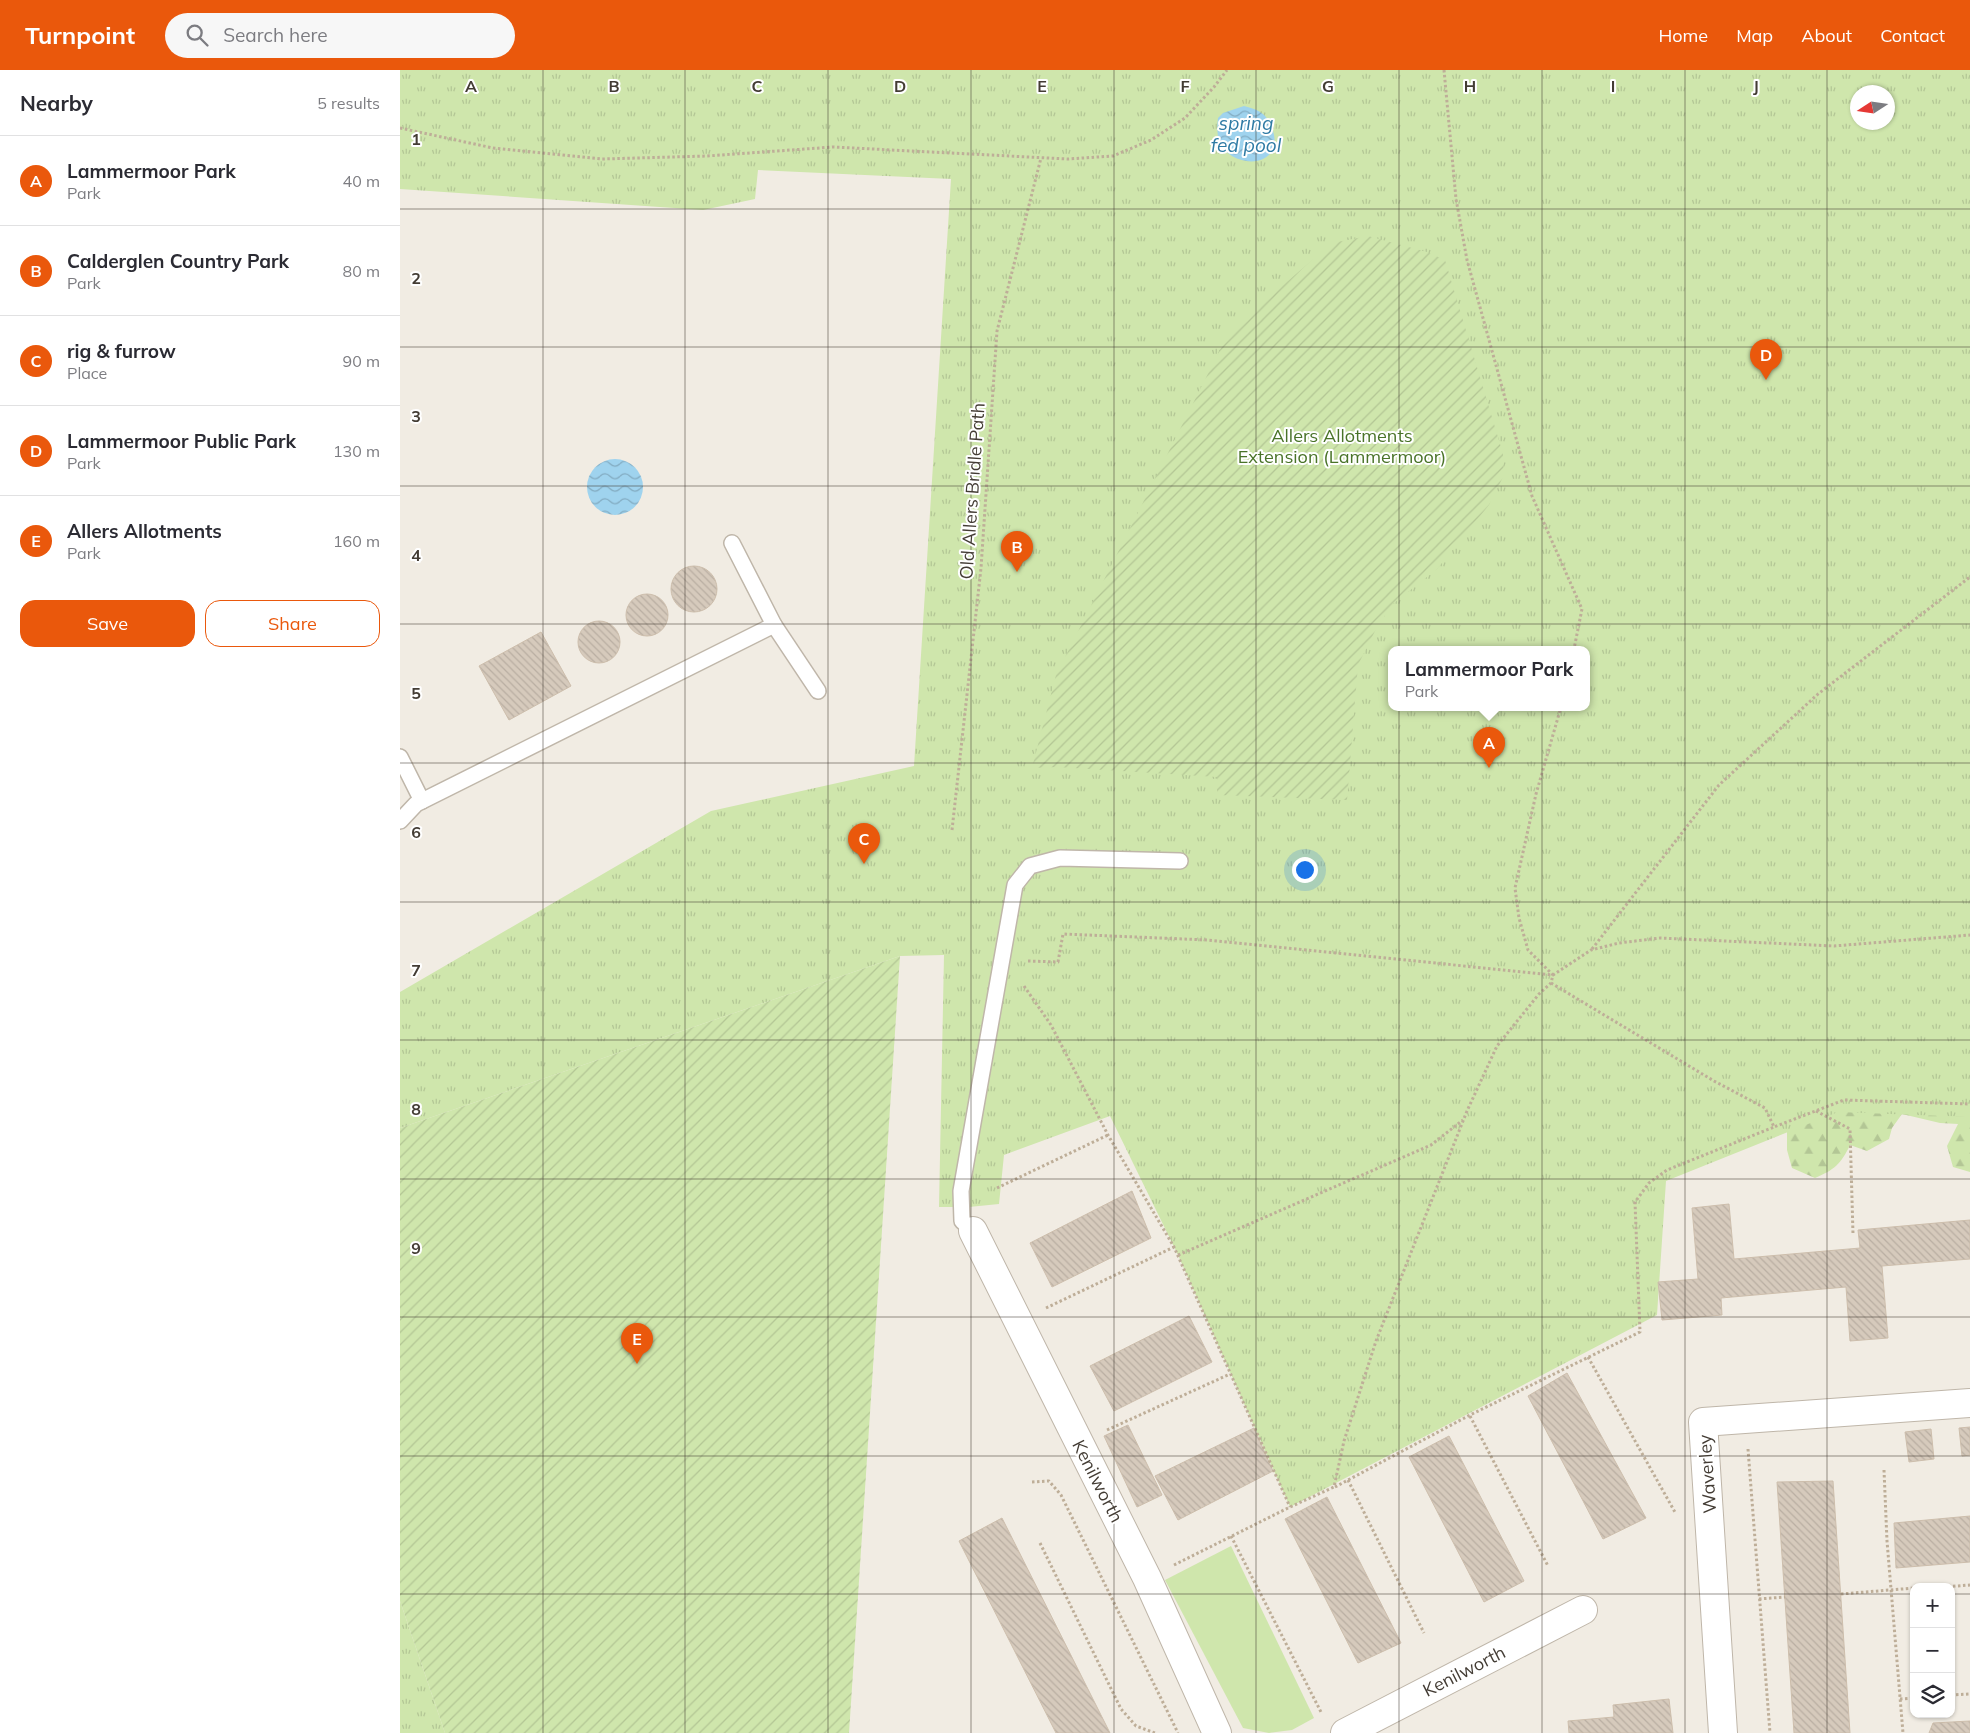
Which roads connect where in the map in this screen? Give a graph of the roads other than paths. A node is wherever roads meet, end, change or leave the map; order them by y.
1 (732, 543) dead end
2 (774, 624) junction
3 (818, 691) dead end
4 (400, 757) edge
5 (422, 802) junction
6 (400, 821) edge
7 (1180, 861) dead end
8 (973, 1231) joint
9 (1970, 1403) edge
10 (1583, 1610) dead end
11 (1217, 1733) edge
12 (1345, 1733) edge
13 (1723, 1733) edge

1 - 2 lane
2 - 3 lane
2 - 5 lane
4 - 5 lane
5 - 6 lane
7 - 8 lane
8 - 11 street, Kenilworth
9 - 13 street, Waverley
10 - 12 street, Kenilworth

